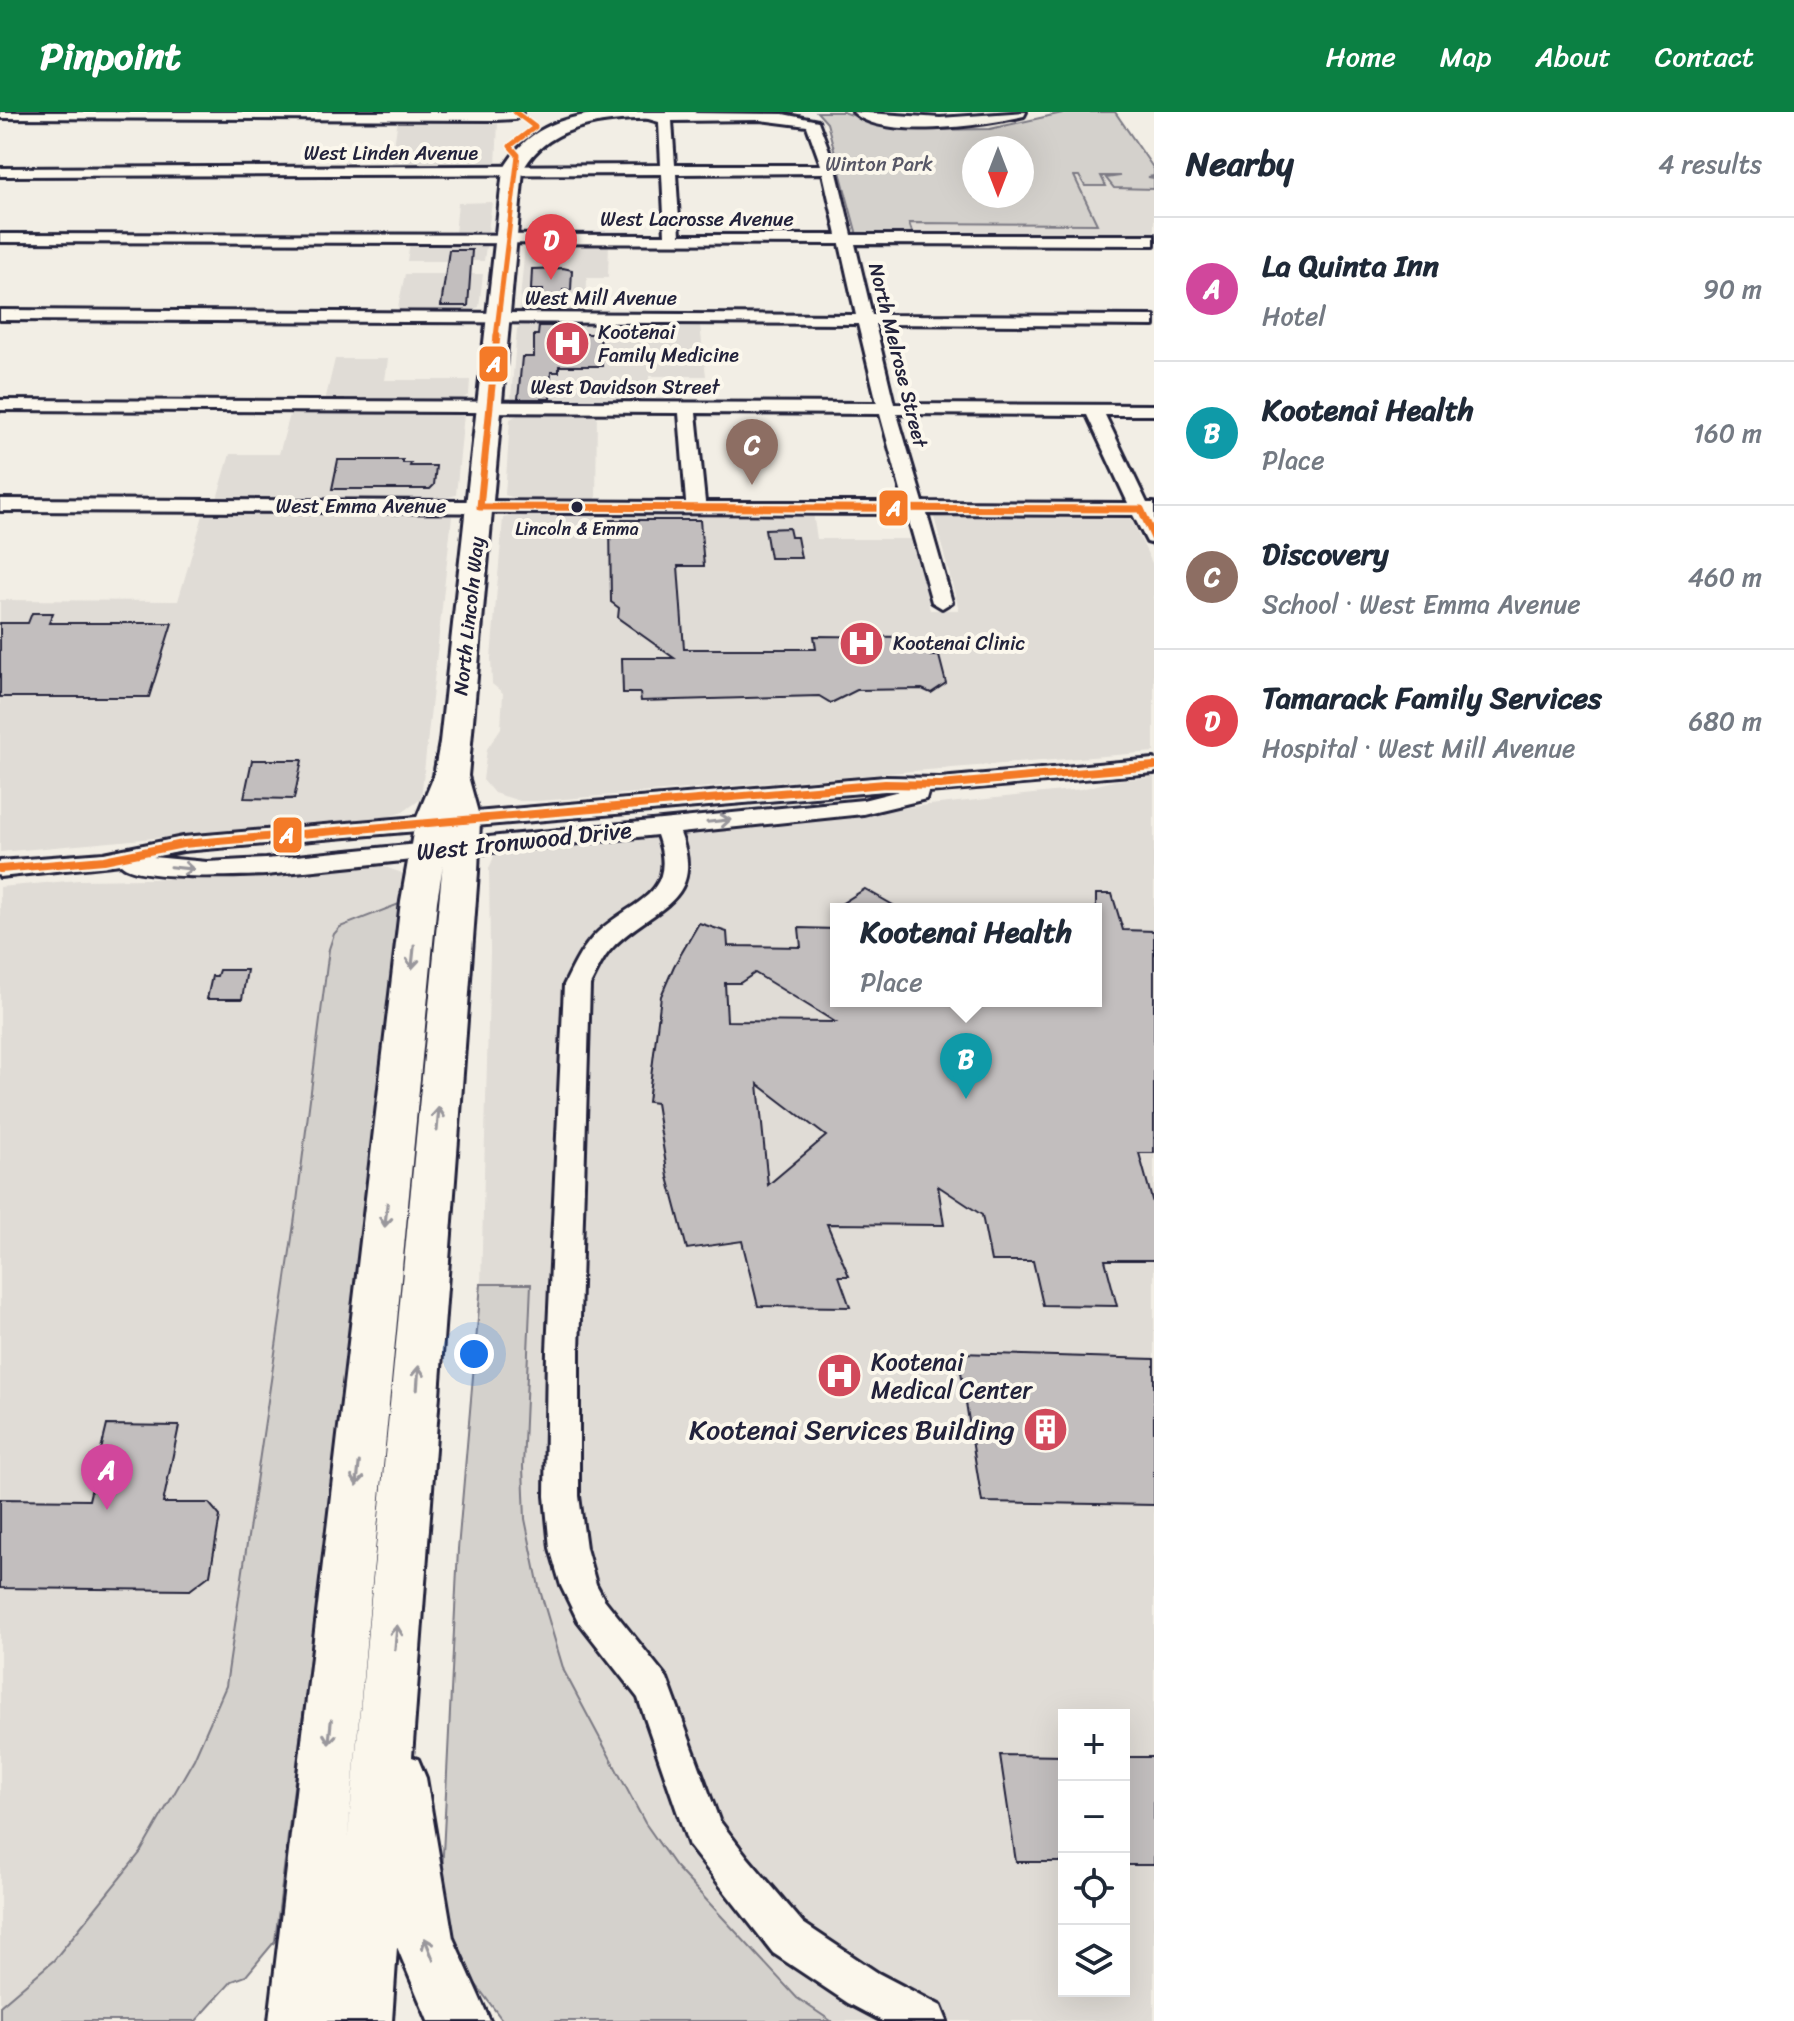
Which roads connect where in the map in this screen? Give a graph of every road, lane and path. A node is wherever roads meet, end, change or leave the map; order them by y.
1 (687, 112) edge
2 (862, 112) edge
3 (1017, 112) edge
4 (121, 113) edge
5 (0, 114) edge
6 (272, 114) edge
7 (515, 114) edge
8 (567, 117) junction
9 (594, 118) edge
10 (665, 118) junction
11 (535, 127) junction
12 (516, 163) junction
13 (668, 168) junction
14 (829, 169) junction
15 (0, 172) edge
16 (0, 238) edge
17 (506, 238) junction
18 (673, 238) junction
19 (847, 239) junction
20 (1154, 240) edge
21 (0, 315) edge
22 (498, 318) junction
23 (865, 320) junction
24 (1154, 321) edge
25 (0, 405) edge
26 (490, 407) junction
27 (687, 409) junction
28 (887, 409) junction
29 (1094, 410) junction
30 (1154, 410) edge
31 (0, 505) edge
32 (480, 507) junction
33 (696, 508) junction
34 (913, 508) junction
35 (1147, 509) edge
36 (1154, 538) edge
37 (942, 602) dead end
38 (1154, 766) edge
39 (940, 785) junction
40 (666, 827) junction
41 (446, 835) junction
42 (0, 869) edge
43 (389, 1715) junction
44 (300, 2021) edge
45 (361, 2021) edge
46 (459, 2021) edge
47 (926, 2021) edge

1 - 12 highway
2 - 3 highway
4 - 5 street
4 - 6 street
6 - 7 street
7 - 8 highway
7 - 11 highway
8 - 9 highway
8 - 11 highway
9 - 10 street
10 - 13 street
10 - 14 street, North Melrose Street
11 - 12 highway
12 - 13 street, West Linden Avenue
12 - 15 street, West Linden Avenue
12 - 17 highway, North Lincoln Way
13 - 14 street, West Linden Avenue
13 - 18 street
14 - 19 street, North Melrose Street
16 - 17 street, West Lacrosse Avenue
17 - 18 street, West Lacrosse Avenue
17 - 22 highway, North Lincoln Way
18 - 19 street, West Lacrosse Avenue
19 - 20 street, West Lacrosse Avenue
19 - 23 street, North Melrose Street
21 - 22 street, West Mill Avenue
22 - 23 street, West Mill Avenue
22 - 26 highway, North Lincoln Way
23 - 24 street, West Mill Avenue
23 - 28 street, North Melrose Street
25 - 26 street, West Davidson Street
26 - 27 street, West Davidson Street
26 - 32 highway, North Lincoln Way
27 - 28 street, West Davidson Street
27 - 33 street
28 - 29 street, West Davidson Street
28 - 34 street, North Melrose Street
29 - 30 street, West Davidson Street
29 - 35 street
31 - 32 street, West Emma Avenue
32 - 33 street, West Emma Avenue
32 - 41 highway, North Lincoln Way
33 - 34 street, West Emma Avenue
34 - 35 street, West Emma Avenue
34 - 37 street, North Melrose Street
35 - 36 street
38 - 39 street, West Ironwood Drive
40 -> 39 street, West Ironwood Drive
39 - 41 street, West Ironwood Drive
40 - 41 street, West Ironwood Drive
40 - 47 street
41 - 42 street, West Ironwood Drive
43 -> 41 highway
41 -> 44 highway
43 - 45 highway
46 -> 43 highway

